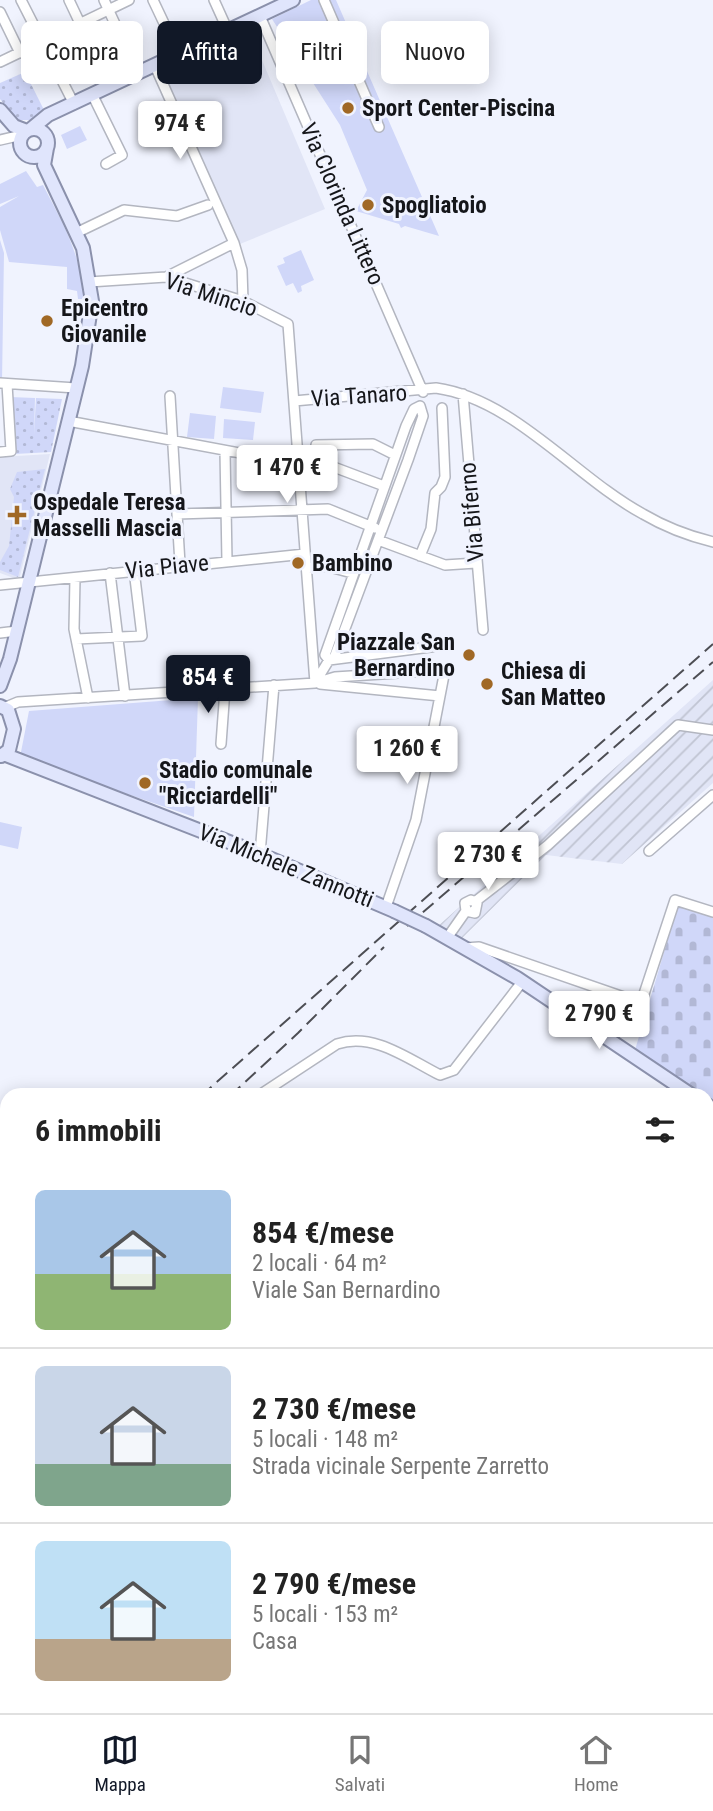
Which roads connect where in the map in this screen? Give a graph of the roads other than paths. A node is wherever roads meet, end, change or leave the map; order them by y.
1 (22, 0) edge
2 (69, 0) edge
3 (104, 0) edge
4 (129, 0) edge
5 (153, 0) edge
6 (214, 0) edge
7 (324, 0) edge
8 (290, 1) edge
9 (108, 10) junction
10 (0, 12) edge
11 (260, 16) junction
12 (32, 21) edge
13 (79, 21) edge
14 (86, 21) edge
15 (113, 21) edge
16 (163, 21) edge
17 (224, 21) edge
18 (250, 21) edge
19 (20, 53) joint
20 (0, 62) edge
21 (155, 66) joint
22 (143, 72) edge
23 (64, 84) edge
24 (109, 84) edge
25 (116, 84) edge
26 (110, 87) junction
27 (93, 96) junction
28 (74, 104) junction
29 (59, 111) junction
30 (2, 116) edge
31 (379, 127) dead end
32 (23, 135) junction
33 (0, 140) edge
34 (48, 144) junction
35 (25, 154) junction
36 (106, 164) dead end
37 (60, 200) junction
38 (208, 205) dead end
39 (76, 233) junction
40 (234, 243) junction
41 (166, 277) junction
42 (89, 282) junction
43 (243, 301) junction
44 (3, 384) edge
45 (76, 388) junction
46 (423, 392) junction
47 (463, 394) junction
48 (170, 396) dead end
49 (294, 401) junction
50 (419, 406) junction
51 (442, 408) dead end
52 (68, 421) junction
53 (173, 441) junction
54 (225, 451) junction
55 (0, 452) edge
56 (396, 455) junction
57 (315, 460) junction
58 (298, 462) junction
59 (384, 486) junction
60 (303, 509) junction
61 (226, 512) junction
62 (177, 514) junction
63 (370, 525) junction
64 (380, 535) junction
65 (713, 542) edge
66 (305, 554) junction
67 (420, 556) junction
68 (228, 561) junction
69 (476, 563) junction
70 (180, 565) junction
71 (306, 568) junction
72 (134, 570) junction
73 (110, 573) junction
74 (352, 573) junction
75 (75, 578) junction
76 (28, 583) junction
77 (0, 585) edge
78 (483, 630) dead end
79 (17, 631) junction
80 (0, 633) edge
81 (117, 638) junction
82 (76, 639) junction
83 (446, 645) dead end
84 (5, 659) edge
85 (331, 659) junction
86 (315, 683) junction
87 (274, 685) junction
88 (0, 686) edge
89 (225, 689) junction
90 (125, 696) junction
91 (440, 696) junction
92 (88, 698) junction
93 (5, 708) edge
94 (713, 730) edge
95 (221, 744) dead end
96 (6, 752) edge
97 (713, 794) edge
98 (649, 851) dead end
99 (260, 854) junction
100 (390, 909) junction
101 (713, 912) edge
102 (447, 938) junction
103 (465, 948) junction
104 (522, 982) junction
105 (270, 1088) edge
106 (681, 1088) edge

1 - 12 street
2 - 13 street
3 - 9 street
4 - 9 street
5 - 16 street
6 - 17 street
7 - 31 street
8 - 11 main road
9 - 14 street
9 - 15 street
10 - 19 street
11 - 18 main road
11 - 46 street, Via Clorinda Littero
19 - 20 street
21 - 22 main road
21 - 40 street
23 - 28 street
24 - 26 street
25 - 26 main road
26 - 27 main road
27 - 28 main road
27 - 36 street
28 - 29 main road
29 - 32 main road
29 - 34 main road
30 - 32 main road
30 - 33 street
32 - 33 street
32 - 34 main road
32 - 35 main road
34 - 35 main road
34 - 37 main road
35 - 37 main road
37 - 39 main road
38 - 39 street
39 - 42 main road
40 - 41 street
40 - 43 street
41 - 42 street, Via Mincio
41 - 43 street, Via Mincio
42 - 45 main road
43 - 49 street, Via Mincio
44 - 45 street
44 - 55 street
45 - 52 main road
46 - 47 street, Via Tanaro
46 - 49 street, Via Tanaro
46 - 50 street
47 - 65 street
47 - 69 street, Via Biferno
48 - 53 street
49 - 58 street
50 - 56 street
50 - 64 street
51 - 67 street
52 - 53 street
52 - 76 main road
53 - 54 street
53 - 62 street
54 - 58 street
54 - 61 street
56 - 57 street
56 - 59 street
57 - 58 street
57 - 59 street
58 - 60 street
59 - 63 street
60 - 61 street
60 - 63 street
60 - 66 street
61 - 62 street
61 - 68 street
62 - 70 street
63 - 64 street
63 - 74 street
64 - 67 street
64 - 85 street
66 - 68 street, Via Piave
66 - 71 street
67 - 69 street
68 - 70 street, Via Piave
69 - 78 street, Via Biferno
70 - 72 street, Via Piave
71 - 74 street
71 - 86 street
72 - 73 street, Via Piave
72 - 81 street
73 - 75 street, Via Piave
73 - 81 street
74 - 85 street
75 - 76 street, Via Piave
75 - 82 street
76 - 77 street, Via Piave
76 - 79 main road
79 - 80 street
79 - 84 main road
81 - 82 street
81 - 90 street
82 - 92 street
83 - 85 street
84 - 88 main road
85 - 86 street
86 - 87 street
86 - 91 street
86 - 91 street
87 - 89 street
87 - 99 street
88 - 93 main road
89 - 90 street
89 - 95 street
90 - 92 street
91 - 100 street
92 - 93 street
93 - 96 main road
94 - 102 street
96 - 99 main road, Via Michele Zannotti
97 - 98 street
99 - 100 main road, Via Michele Zannotti
100 - 102 main road, Via Michele Zannotti, bridge
101 - 103 street
102 - 103 main road, Via Michele Zannotti
103 - 104 main road, Via Michele Zannotti
104 - 105 street
104 - 106 main road, Via Michele Zannotti

